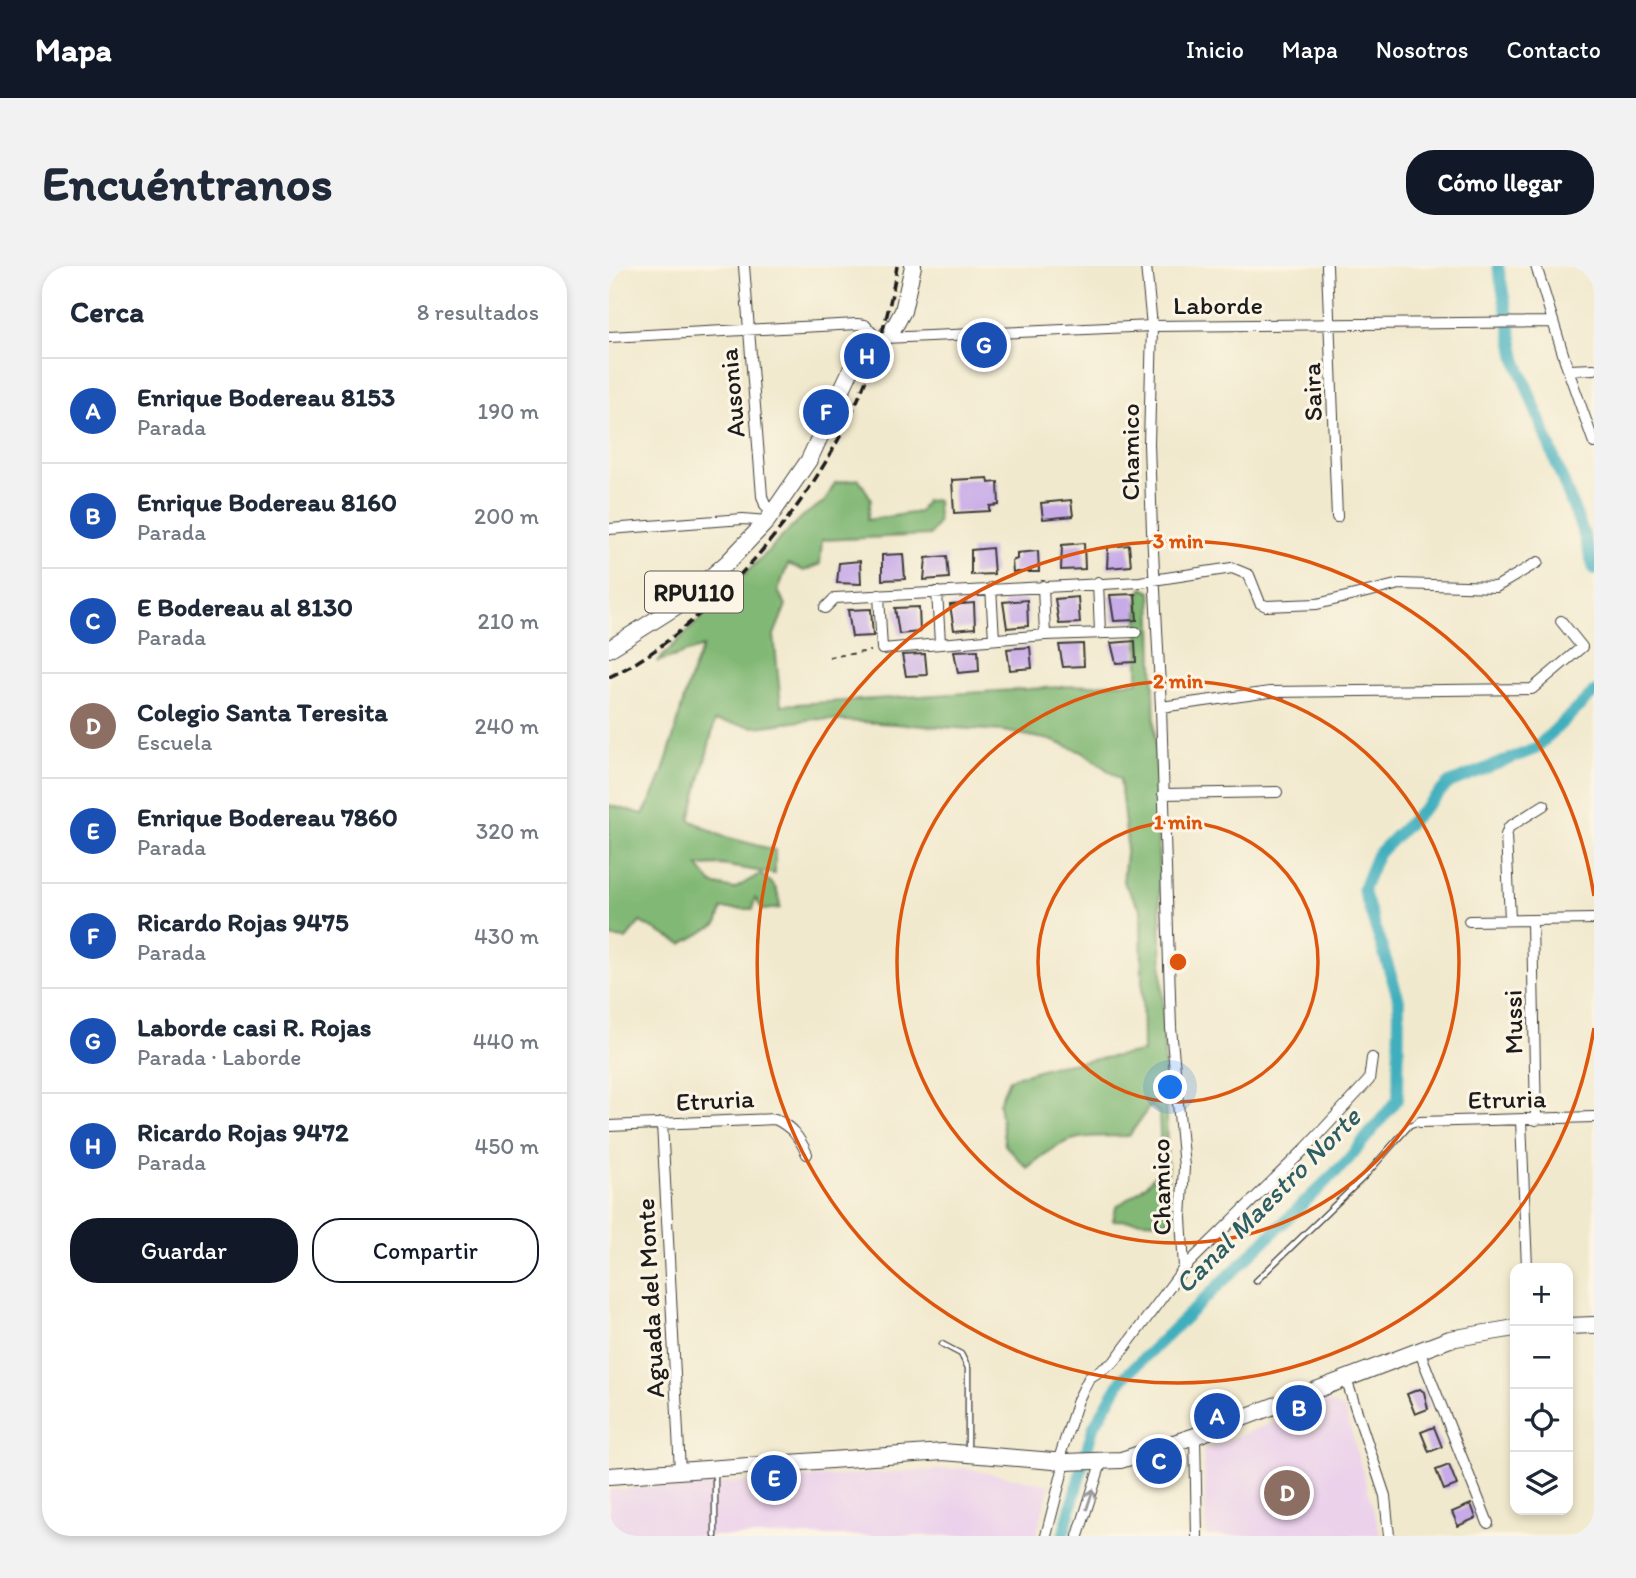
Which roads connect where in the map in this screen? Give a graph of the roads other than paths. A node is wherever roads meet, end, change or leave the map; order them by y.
1 (744, 266) edge
2 (913, 266) edge
3 (1146, 266) edge
4 (1327, 266) edge
5 (1536, 266) edge
6 (1552, 322) junction
7 (1330, 326) junction
8 (1153, 327) junction
9 (747, 328) junction
10 (609, 337) edge
11 (881, 339) junction
12 (1594, 369) edge
13 (1568, 370) junction
14 (1594, 443) edge
15 (770, 516) junction
16 (1337, 517) dead end
17 (609, 529) edge
18 (1538, 562) dead end
19 (1155, 580) junction
20 (1098, 582) junction
21 (1043, 586) junction
22 (991, 588) junction
23 (937, 592) junction
24 (879, 595) junction
25 (825, 608) dead end
26 (1560, 621) dead end
27 (1136, 632) dead end
28 (1100, 634) junction
29 (1045, 635) junction
30 (994, 639) junction
31 (940, 643) junction
32 (609, 649) edge
33 (1161, 707) junction
34 (1277, 792) dead end
35 (1163, 794) junction
36 (1544, 805) dead end
37 (1510, 919) junction
38 (1594, 919) edge
39 (1469, 921) dead end
40 (1532, 922) junction
41 (1372, 1058) dead end
42 (1594, 1117) edge
43 (1536, 1120) junction
44 (1521, 1121) junction
45 (1420, 1122) joint
46 (662, 1123) junction
47 (609, 1126) edge
48 (807, 1153) dead end
49 (1527, 1263) edge
50 (1184, 1268) junction
51 (1256, 1281) dead end
52 (1573, 1325) edge
53 (1594, 1325) edge
54 (1510, 1329) edge
55 (942, 1344) dead end
56 (1419, 1350) junction
57 (1346, 1379) junction
58 (1195, 1436) junction
59 (968, 1453) junction
60 (1062, 1462) junction
61 (1101, 1463) junction
62 (715, 1468) junction
63 (680, 1471) junction
64 (609, 1476) edge
65 (1487, 1523) dead end
66 (715, 1536) edge
67 (1046, 1536) edge
68 (1078, 1536) edge
69 (1198, 1536) edge
70 (1388, 1536) edge

1 - 9 street, Ausonia
2 - 11 main road, RPU110
3 - 8 street, Chamico
4 - 7 street, Saira
5 - 6 street
6 - 7 street, Laborde
6 - 13 street
7 - 8 street, Laborde
7 - 16 street, Saira
8 - 11 street, Laborde
8 - 19 street, Chamico
9 - 10 street
9 - 11 street
9 - 15 street, Ausonia
11 - 15 main road, RPU110
12 - 13 street
13 - 14 street
15 - 17 street
15 - 32 main road, RPU110
18 - 19 street
19 - 20 street
19 - 33 street, Chamico
20 - 21 street
20 - 28 street
21 - 22 street
21 - 29 street
22 - 23 street
22 - 30 street
23 - 24 street
23 - 31 street
24 - 25 street
24 - 31 street
26 - 33 street
27 - 28 street
28 - 29 street
29 - 30 street
30 - 31 street
33 - 35 street, Chamico
34 - 35 street
35 - 50 street, Chamico
36 - 37 street
37 - 39 street
37 - 40 street
38 - 40 street
40 - 43 street, Mussi
41 - 50 street
42 - 43 street, Etruria
43 - 44 street, Etruria
44 - 45 street, Etruria
44 - 49 street
45 - 51 lane
46 - 47 street, Etruria
46 - 48 street, Etruria
46 - 63 street, Aguada del Monte
50 - 60 street
52 - 53 main road
54 - 56 main road
55 - 59 lane
56 - 57 main road
56 - 65 street
57 - 58 main road
57 - 70 street
58 - 61 main road
58 - 69 street
59 - 60 main road
59 - 62 main road
60 - 61 main road
60 - 67 street
68 -> 61 street
62 - 63 main road
62 - 66 lane
63 - 64 main road

